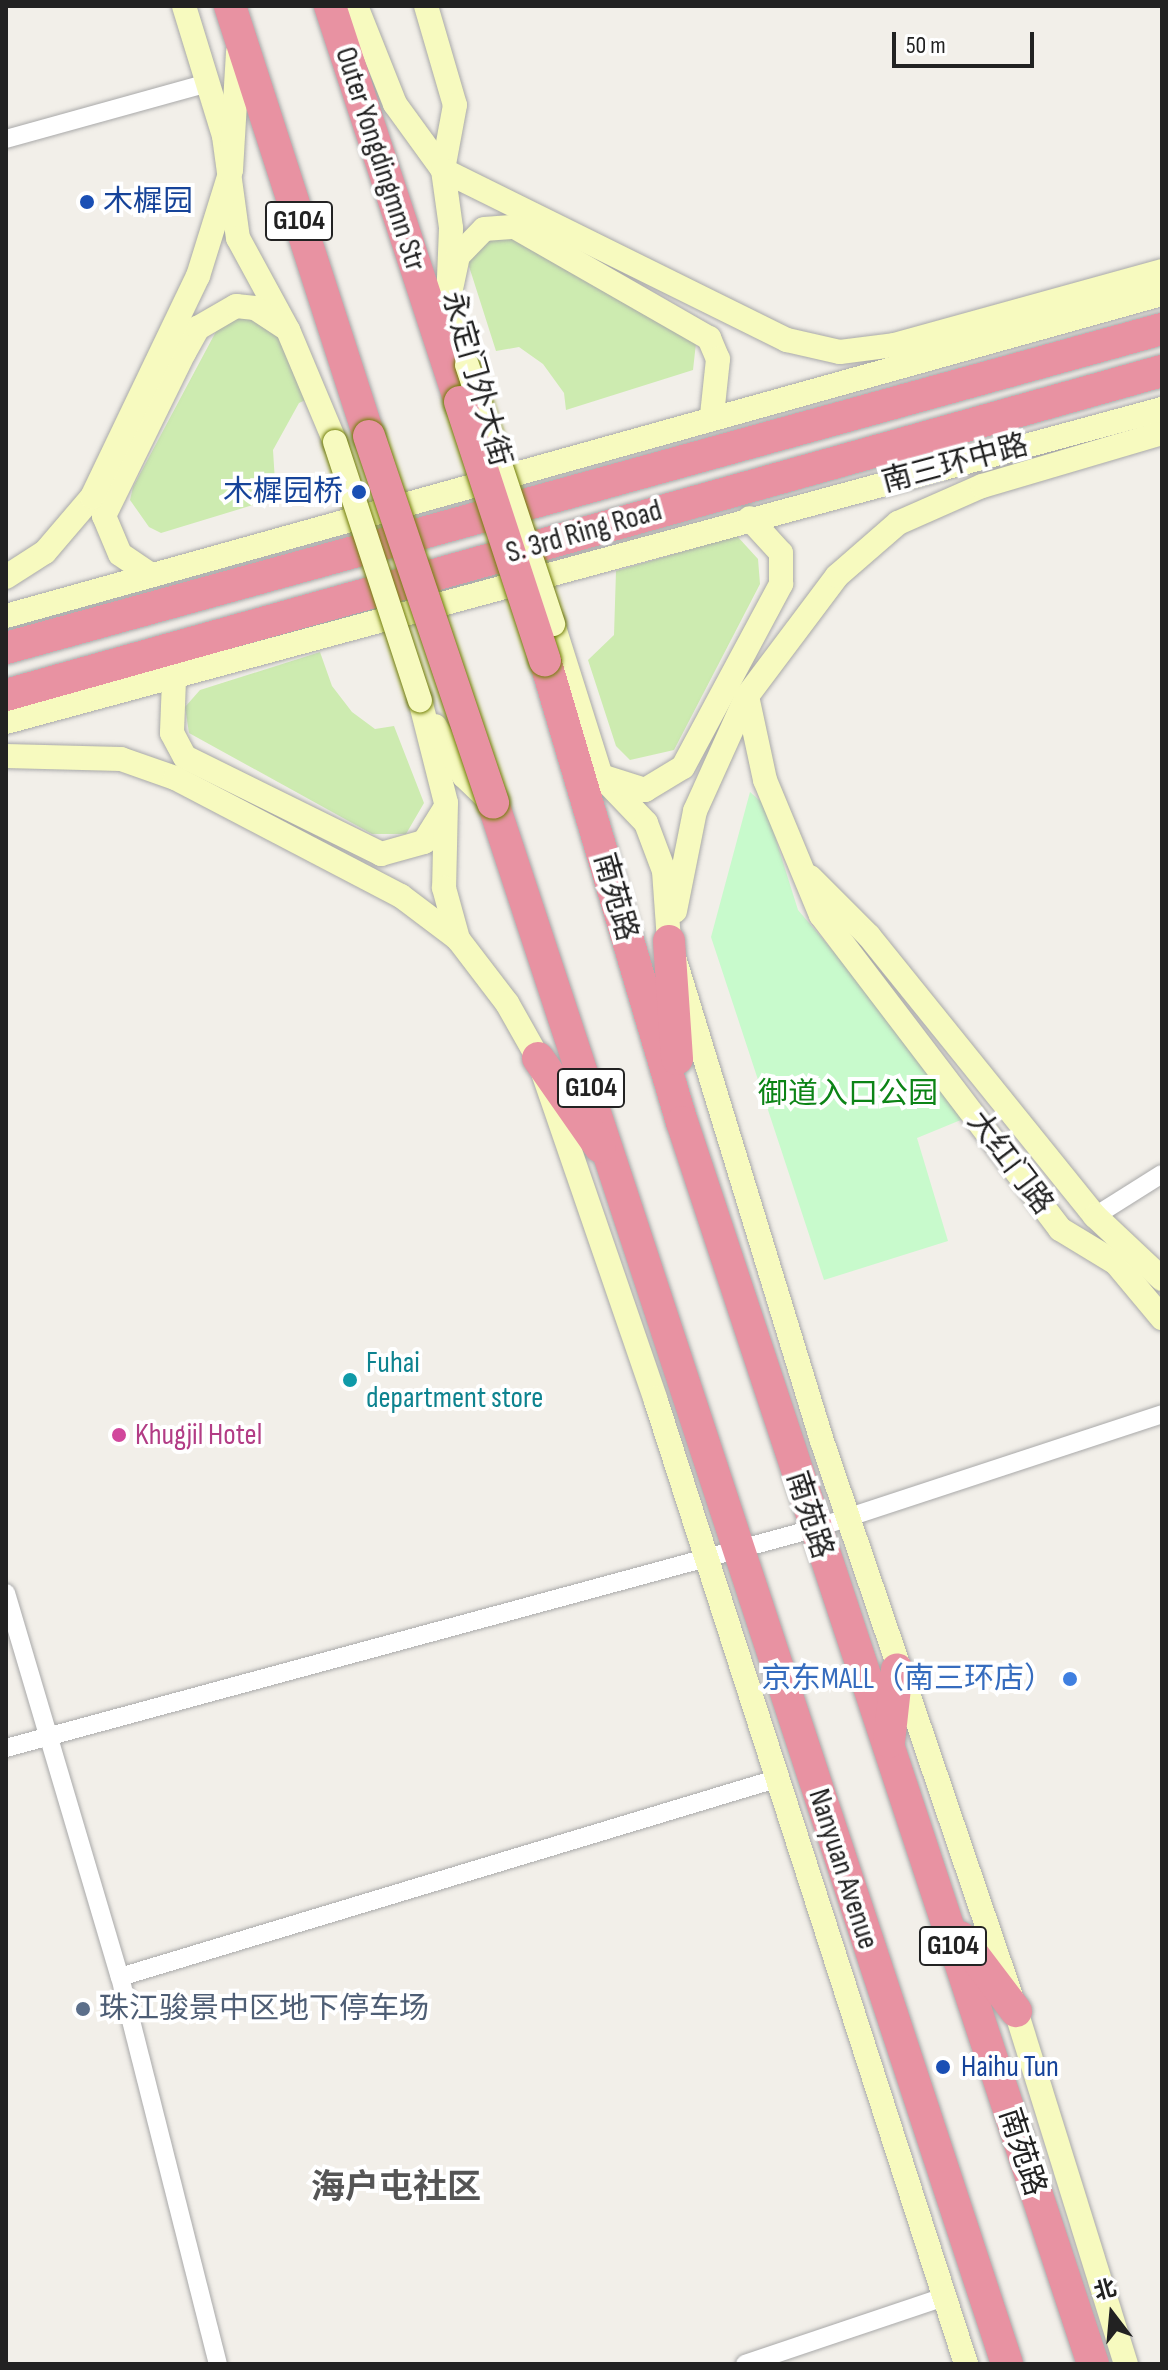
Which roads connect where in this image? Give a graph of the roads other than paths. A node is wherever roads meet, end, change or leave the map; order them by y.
1 (184, 6) edge
2 (330, 6) edge
3 (356, 6) edge
4 (426, 6) edge
5 (234, 19) edge
6 (208, 83) junction
7 (6, 139) edge
8 (231, 170) junction
9 (443, 170) junction
10 (1162, 271) edge
11 (1162, 294) edge
12 (448, 303) junction
13 (1162, 329) edge
14 (288, 330) junction
15 (1153, 376) edge
16 (460, 402) joint
17 (1162, 409) edge
18 (712, 415) junction
19 (1162, 433) edge
20 (749, 518) junction
21 (151, 575) junction
22 (6, 577) edge
23 (6, 616) edge
24 (6, 648) edge
25 (545, 660) joint
26 (174, 680) junction
27 (6, 695) edge
28 (747, 696) junction
29 (420, 700) junction
30 (6, 722) edge
31 (6, 756) edge
32 (601, 776) junction
33 (493, 803) junction
34 (445, 809) junction
35 (799, 867) junction
36 (458, 939) junction
37 (669, 941) junction
38 (538, 1058) junction
39 (682, 1122) junction
40 (1162, 1174) edge
41 (622, 1177) junction
42 (1095, 1216) junction
43 (1162, 1279) edge
44 (1162, 1318) edge
45 (1162, 1414) edge
46 (847, 1519) junction
47 (813, 1529) junction
48 (722, 1552) junction
49 (6, 1593) edge
50 (897, 1669) junction
51 (47, 1737) junction
52 (6, 1748) edge
53 (888, 1753) junction
54 (779, 1778) junction
55 (942, 1914) junction
56 (120, 1977) junction
57 (1016, 2011) junction
58 (944, 2297) junction
59 (218, 2364) edge
60 (745, 2364) edge
61 (966, 2364) edge
62 (1007, 2364) edge
63 (1093, 2364) edge
64 (1126, 2364) edge

1 - 6 street
2 - 16 highway, Outer Yongdingmnn Str / G104
3 - 9 street, 永定门外大街
4 - 9 street
5 - 8 street
5 - 33 highway, G104, bridge
6 - 7 street
6 - 8 street
8 - 14 street
8 - 22 street
9 - 10 street
9 - 12 street, 永定门外大街
11 - 18 street
12 - 18 street
12 - 32 street, 永定门外大街, bridge
13 - 24 highway, S. 3rd Ring Road
14 - 21 street
14 - 29 street, bridge
15 - 27 highway, S. 3rd Ring Road
16 - 25 highway, 永定门外大街 / G104, bridge
17 - 20 street, 南三环中路
18 - 21 street
19 - 28 street
20 - 26 street, 南三环中路
20 - 32 street
21 - 23 street
25 - 39 highway, 南苑路 / G104
26 - 30 street, 南三环中路
26 - 34 street
28 - 35 street, 大红门路
28 - 37 street
29 - 33 street
29 - 34 street
31 - 36 street
32 - 37 street
33 - 41 highway, G104
34 - 36 street
35 - 42 street, 大红门路
35 - 44 street, 大红门路
36 - 38 street
37 - 39 highway
37 - 46 street
38 - 41 highway
38 - 48 street
39 - 47 highway, 南苑路 / G104
40 - 42 street
41 - 48 highway, G104
42 - 43 street, 大红门路
45 - 46 street
46 - 47 street
46 - 50 street
47 - 48 street
47 - 53 highway, 南苑路 / G104
48 - 51 street
48 - 54 street
48 - 62 highway, Nanyuan Avenue / G104
49 - 51 street
50 - 53 highway
50 - 57 street
51 - 52 street
51 - 56 street
53 - 55 highway, 南苑路 / G104
54 - 56 street
54 - 58 street
55 - 57 highway
55 - 63 highway, 南苑路 / G104
56 - 59 street
57 - 64 street
58 - 60 street
58 - 61 street

